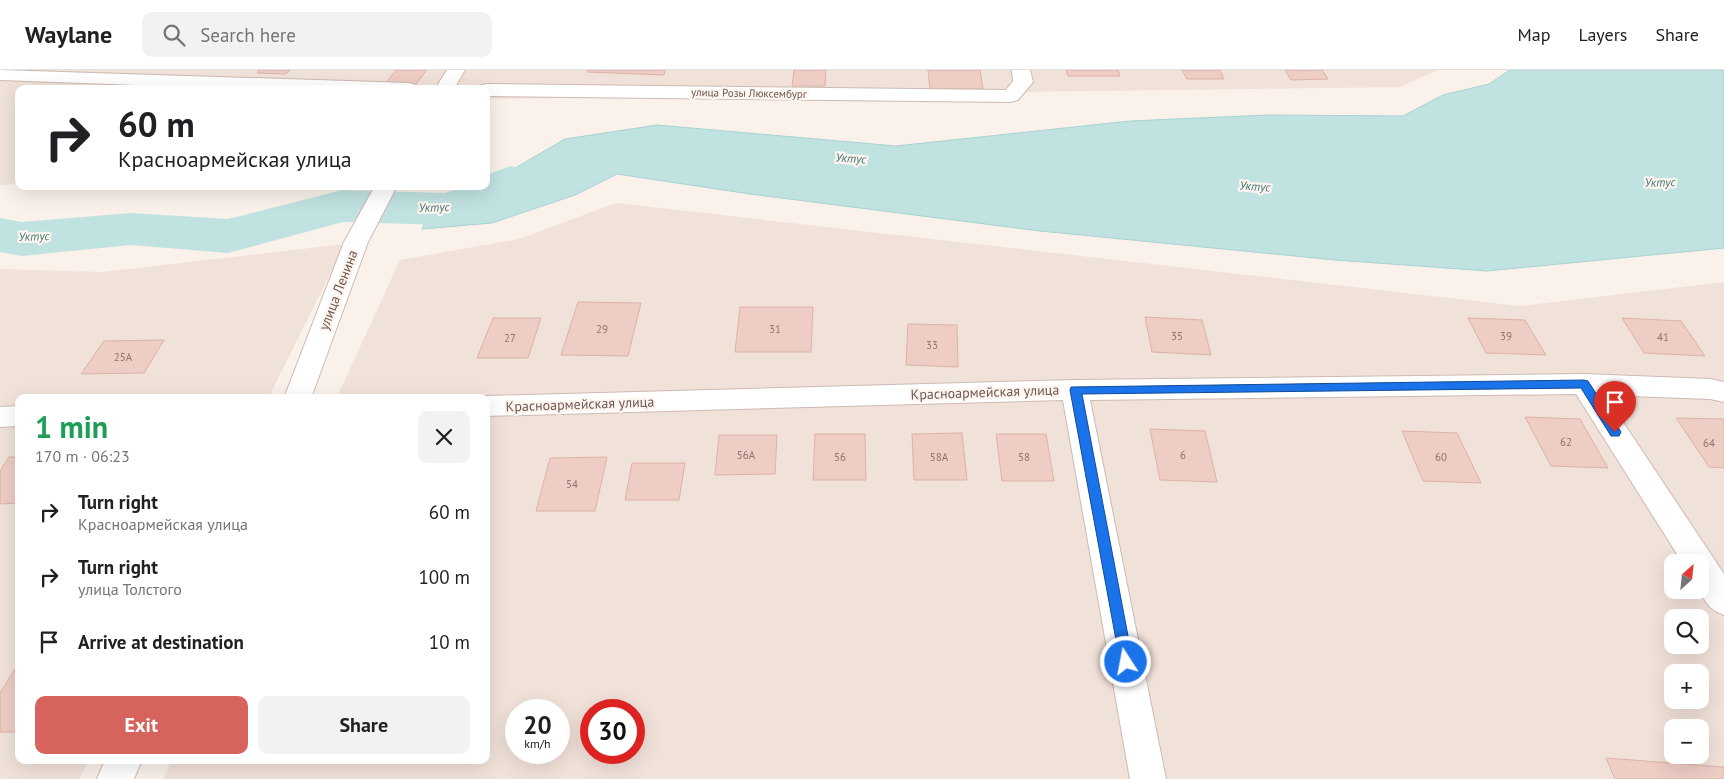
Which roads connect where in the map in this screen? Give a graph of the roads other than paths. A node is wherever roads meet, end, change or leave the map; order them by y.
1 (456, 70) edge
2 (1021, 70) edge
3 (0, 74) edge
4 (299, 85) edge
5 (447, 85) edge
6 (490, 90) edge
7 (384, 190) edge
8 (1584, 384) junction
9 (1075, 390) junction
10 (1724, 392) edge
11 (299, 394) edge
12 (490, 406) edge
13 (15, 416) edge
14 (0, 417) edge
15 (1694, 554) edge
16 (1709, 577) edge
17 (1724, 600) edge
18 (122, 764) edge
19 (115, 779) edge
20 (1148, 779) edge

1 - 5 street
2 - 6 street, улица Розы Люксембург
3 - 4 street
7 - 11 street, улица Ленина
8 - 9 street, Красноармейская улица
8 - 10 street, Красноармейская улица
8 - 15 street
9 - 12 street, Красноармейская улица
9 - 20 street
13 - 14 street
16 - 17 street
18 - 19 street

